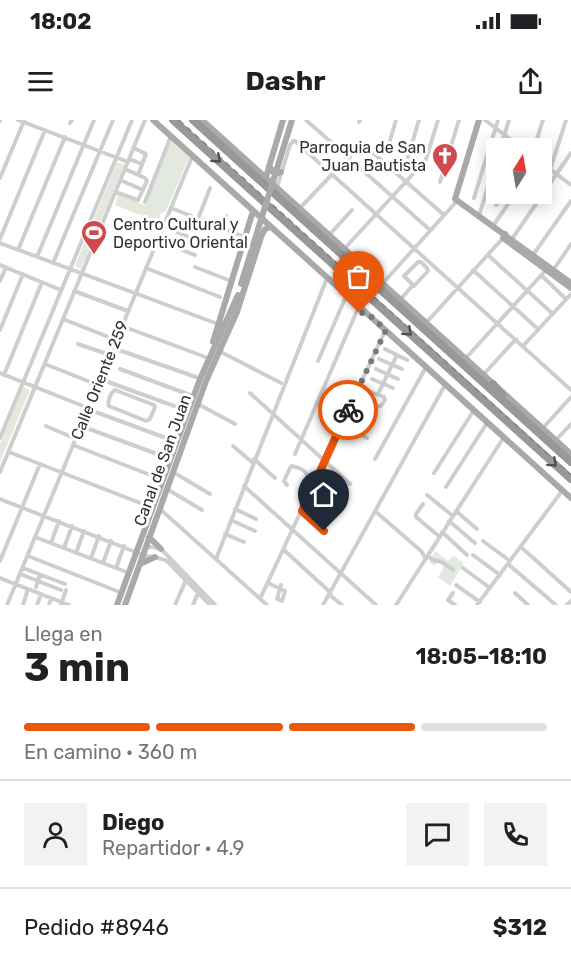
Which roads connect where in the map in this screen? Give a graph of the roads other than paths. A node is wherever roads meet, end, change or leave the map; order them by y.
1 (18, 120) edge
2 (94, 120) edge
3 (113, 120) edge
4 (132, 120) edge
5 (146, 120) edge
6 (153, 120) edge
7 (173, 120) edge
8 (283, 120) edge
9 (292, 120) edge
10 (306, 120) edge
11 (419, 120) edge
12 (438, 120) edge
13 (459, 120) edge
14 (482, 120) edge
15 (498, 120) edge
16 (509, 120) edge
17 (543, 120) edge
18 (566, 120) edge
19 (24, 121) edge
20 (197, 121) edge
21 (395, 121) edge
22 (496, 128) junction
23 (45, 130) junction
24 (504, 135) junction
25 (171, 136) junction
26 (65, 137) junction
27 (503, 138) edge
28 (508, 138) edge
29 (537, 138) edge
30 (84, 144) junction
31 (389, 144) dead end
32 (134, 148) junction
33 (100, 151) junction
34 (571, 153) edge
35 (193, 156) junction
36 (117, 157) junction
37 (348, 157) junction
38 (408, 157) dead end
39 (129, 160) junction
40 (142, 164) junction
41 (552, 164) edge
42 (269, 166) junction
43 (125, 169) junction
44 (423, 169) dead end
45 (552, 171) edge
46 (281, 172) junction
47 (332, 174) junction
48 (413, 174) dead end
49 (556, 174) junction
50 (138, 175) junction
51 (266, 177) junction
52 (0, 178) edge
53 (120, 180) junction
54 (406, 181) junction
55 (440, 182) dead end
56 (571, 185) edge
57 (277, 187) junction
58 (210, 188) dead end
59 (143, 190) junction
60 (116, 192) junction
61 (486, 193) edge
62 (392, 196) junction
63 (474, 198) dead end
64 (571, 201) edge
65 (145, 202) dead end
66 (455, 202) junction
67 (508, 204) edge
68 (171, 208) junction
69 (352, 210) dead end
70 (253, 211) junction
71 (298, 211) junction
72 (376, 214) junction
73 (444, 215) junction
74 (226, 216) dead end
75 (479, 216) junction
76 (198, 219) junction
77 (315, 222) joint
78 (163, 226) junction
79 (493, 226) junction
80 (271, 227) junction
81 (221, 228) junction
82 (430, 230) junction
83 (330, 234) junction
84 (244, 235) junction
85 (504, 236) junction
86 (261, 237) junction
87 (157, 240) junction
88 (0, 241) edge
89 (200, 242) dead end
90 (514, 242) junction
91 (571, 244) edge
92 (345, 248) junction
93 (415, 248) junction
94 (18, 250) junction
95 (195, 255) dead end
96 (488, 255) junction
97 (533, 255) junction
98 (37, 257) junction
99 (53, 263) junction
100 (0, 265) edge
101 (6, 267) junction
102 (195, 267) dead end
103 (146, 268) junction
104 (70, 269) junction
105 (554, 269) junction
106 (473, 270) junction
107 (544, 272) junction
108 (23, 274) junction
109 (82, 274) junction
110 (327, 277) junction
111 (0, 281) edge
112 (232, 281) junction
113 (42, 282) junction
114 (571, 282) edge
115 (383, 283) junction
116 (413, 285) junction
117 (458, 287) junction
118 (571, 288) edge
119 (61, 290) junction
120 (527, 290) junction
121 (74, 291) junction
122 (135, 294) junction
123 (347, 294) junction
124 (571, 294) edge
125 (238, 295) junction
126 (220, 297) dead end
127 (400, 299) junction
128 (566, 299) junction
129 (359, 305) junction
130 (513, 306) junction
131 (128, 311) junction
132 (367, 313) junction
133 (553, 314) junction
134 (355, 315) junction
135 (63, 319) junction
136 (426, 323) junction
137 (497, 323) junction
138 (218, 324) junction
139 (122, 326) junction
140 (229, 326) junction
141 (538, 329) junction
142 (0, 330) edge
143 (386, 330) junction
144 (516, 339) junction
145 (116, 340) junction
146 (78, 344) dead end
147 (524, 346) junction
148 (113, 348) junction
149 (386, 349) dead end
150 (213, 354) junction
151 (110, 355) junction
152 (397, 355) junction
153 (379, 359) dead end
154 (465, 359) junction
155 (406, 360) dead end
156 (318, 362) dead end
157 (45, 364) junction
158 (393, 365) junction
159 (426, 367) junction
160 (120, 369) dead end
161 (376, 369) dead end
162 (402, 369) dead end
163 (2, 374) edge
164 (388, 374) junction
165 (484, 375) junction
166 (196, 377) dead end
167 (100, 379) junction
168 (372, 379) dead end
169 (398, 379) dead end
170 (23, 382) junction
171 (281, 383) dead end
172 (383, 384) junction
173 (445, 384) junction
174 (493, 384) junction
175 (98, 385) junction
176 (35, 387) junction
177 (393, 388) dead end
178 (571, 390) edge
179 (356, 392) junction
180 (250, 393) dead end
181 (378, 394) junction
182 (364, 395) junction
183 (140, 396) junction
184 (193, 396) junction
185 (571, 397) edge
186 (197, 404) junction
187 (374, 405) junction
188 (88, 408) junction
189 (474, 410) junction
190 (188, 411) junction
191 (516, 412) junction
192 (273, 414) junction
193 (487, 423) junction
194 (235, 424) dead end
195 (571, 424) edge
196 (46, 426) dead end
197 (81, 426) junction
198 (543, 428) junction
199 (349, 429) dead end
200 (360, 435) junction
201 (0, 438) edge
202 (76, 438) junction
203 (367, 438) dead end
204 (504, 438) junction
205 (301, 439) junction
206 (556, 440) junction
207 (175, 442) junction
208 (73, 445) junction
209 (233, 446) dead end
210 (9, 452) junction
211 (295, 454) dead end
212 (571, 454) edge
213 (171, 459) junction
214 (375, 459) dead end
215 (254, 461) junction
216 (325, 461) junction
217 (571, 462) edge
218 (40, 464) junction
219 (0, 472) edge
220 (173, 472) junction
221 (62, 473) junction
222 (434, 473) dead end
223 (318, 474) junction
224 (158, 478) dead end
225 (275, 478) dead end
226 (571, 479) edge
227 (314, 483) junction
228 (350, 484) dead end
229 (287, 485) dead end
230 (244, 486) junction
231 (446, 488) dead end
232 (166, 489) junction
233 (562, 490) junction
234 (338, 493) dead end
235 (210, 494) dead end
236 (310, 494) junction
237 (427, 495) dead end
238 (571, 498) edge
239 (0, 499) edge
240 (423, 504) dead end
241 (148, 506) dead end
242 (22, 507) junction
243 (160, 508) junction
244 (235, 509) junction
245 (202, 510) dead end
246 (302, 511) junction
247 (375, 511) junction
248 (456, 511) junction
249 (333, 514) dead end
250 (44, 516) junction
251 (256, 519) dead end
252 (451, 519) junction
253 (231, 520) junction
254 (59, 521) junction
255 (72, 526) junction
256 (477, 529) dead end
257 (292, 530) junction
258 (84, 531) junction
259 (255, 531) dead end
260 (324, 531) dead end
261 (225, 534) junction
262 (441, 534) junction
263 (99, 536) junction
264 (35, 537) junction
265 (149, 537) junction
266 (111, 541) junction
267 (483, 541) dead end
268 (244, 542) dead end
269 (51, 543) junction
270 (475, 543) dead end
271 (124, 546) junction
272 (521, 547) junction
273 (63, 548) junction
274 (161, 549) junction
275 (284, 550) junction
276 (142, 551) junction
277 (76, 553) junction
278 (467, 555) dead end
279 (473, 555) dead end
280 (28, 556) junction
281 (428, 556) junction
282 (156, 557) junction
283 (91, 558) junction
284 (216, 559) junction
285 (0, 561) edge
286 (103, 562) junction
287 (509, 562) junction
288 (139, 565) junction
289 (23, 568) junction
290 (116, 568) junction
291 (463, 568) dead end
292 (453, 570) dead end
293 (129, 573) junction
294 (20, 574) junction
295 (340, 574) junction
296 (500, 574) junction
297 (40, 575) junction
298 (0, 578) edge
299 (186, 580) junction
300 (38, 581) junction
301 (268, 583) junction
302 (15, 584) junction
303 (65, 584) dead end
304 (456, 585) dead end
305 (36, 587) dead end
306 (280, 587) dead end
307 (490, 588) junction
308 (28, 589) junction
309 (122, 592) junction
310 (330, 592) junction
311 (571, 592) edge
312 (198, 593) junction
313 (453, 593) dead end
314 (515, 593) dead end
315 (41, 594) junction
316 (51, 598) junction
317 (260, 599) junction
318 (571, 601) edge
319 (479, 603) edge
320 (61, 604) edge
321 (7, 605) edge
322 (23, 605) edge
323 (36, 605) edge
324 (49, 605) edge
325 (69, 605) edge
326 (117, 605) edge
327 (125, 605) edge
328 (175, 605) edge
329 (193, 605) edge
330 (210, 605) edge
331 (215, 605) edge
332 (267, 605) edge
333 (323, 605) edge
334 (342, 605) edge
335 (376, 605) edge
336 (396, 605) edge
337 (454, 605) edge
338 (528, 605) edge
339 (556, 605) edge
340 (567, 605) edge

1 - 19 street
2 - 30 street
3 - 33 street
4 - 36 street
5 - 32 street
6 - 25 main road
7 -> 226 highway
8 - 42 main road
9 - 125 main road, Canal de San Juan, bridge
10 - 37 street
11 - 38 street
12 - 44 street
13 - 55 street
14 - 22 street
14 - 66 main road
15 - 22 street
16 - 24 street
17 - 29 street
18 - 41 street
19 - 23 street
19 - 52 street
20 - 51 main road
20 - 71 highway
21 - 31 street
22 - 24 street
22 - 63 street
23 - 26 street
23 - 88 street
24 - 27 street
24 - 28 street
25 - 35 main road
25 - 65 street
26 - 30 street
26 - 94 street
30 - 33 street
30 - 98 street
32 - 39 street
32 - 40 street
33 - 36 street
33 - 99 street
34 - 49 street
35 - 68 street, Calle Oriente 259
35 - 70 main road
36 - 39 street
36 - 104 street
37 - 47 street
37 - 54 street
37 - 62 street
39 - 40 street
39 - 43 street
40 - 50 street
42 - 46 main road
42 - 51 main road
43 - 50 street
43 - 53 street
45 - 49 street
46 - 47 street
46 - 57 street
47 - 71 street
47 - 72 street
48 - 54 street
49 - 56 street
49 - 90 street
50 - 59 street
51 - 57 main road
53 - 59 street
53 - 60 street
54 - 62 street
54 - 73 street
57 - 71 main road
58 - 76 street
59 - 60 street
60 - 109 street
61 - 75 street
62 - 72 street
62 - 82 street
64 - 97 street
66 - 73 street
66 - 75 main road
67 - 79 street
68 - 76 street
68 - 78 street, Calle Oriente 259
69 - 83 street
70 - 80 main road
70 - 84 main road, Canal de San Juan
71 - 77 highway
71 - 191 highway
72 - 92 street
72 - 93 street
73 - 82 street
74 - 81 street
75 - 79 main road
76 - 81 street
77 - 83 main road
78 - 87 street, Calle Oriente 259
78 - 89 street
79 - 85 main road
80 - 86 main road, Canal de San Juan
80 - 110 main road
81 - 84 street
82 - 93 street
83 - 92 main road
84 - 86 main road
84 - 112 main road, Canal de San Juan
85 - 90 main road
85 - 96 street
86 - 140 main road, Canal de San Juan
87 - 95 street
87 - 103 street, Calle Oriente 259
88 - 94 street
90 - 97 main road
90 - 107 main road
91 - 105 street
92 - 115 main road
93 - 115 street
93 - 117 street
94 - 98 street
96 - 106 street
96 - 120 street
97 - 105 main road
98 - 99 street
99 - 104 street
100 - 101 street
101 - 108 street
101 - 111 street
102 - 112 street
103 - 122 street, Calle Oriente 259
103 - 126 street
104 - 109 street
104 - 119 street
105 - 107 street
105 - 114 main road
106 - 117 street
106 - 130 street
107 - 118 main road
107 - 120 street
107 - 128 street
108 - 113 street
108 - 142 street
109 - 121 street
109 - 122 street
110 - 123 main road
110 - 192 street
112 - 138 main road, Canal de San Juan
113 - 119 street
113 - 163 street
115 - 127 main road
116 - 116 street
116 - 127 street
117 - 136 street
117 - 137 street
119 - 170 street
120 - 130 street
120 - 133 street
121 - 131 street
121 - 135 street
122 - 131 street, Calle Oriente 259
122 - 138 street
123 - 129 main road
123 - 156 street
124 - 128 street
125 - 140 main road, Canal de San Juan
125 - 150 main road, Canal de San Juan
127 - 136 main road
128 - 133 street
129 - 132 main road
129 - 134 street
130 - 137 street
130 - 141 street
131 - 139 street, Calle Oriente 259
132 - 134 street
132 - 143 main road
133 - 141 street
134 - 205 street
135 - 145 street
135 - 157 street
136 - 154 main road
137 - 144 street
137 - 154 street
138 - 150 main road, Canal de San Juan
139 - 145 street, Calle Oriente 259
139 - 150 street
140 - 150 main road, Canal de San Juan
141 - 147 street
143 - 159 main road
143 - 179 street
144 - 147 street
144 - 165 street
145 - 148 street, Calle Oriente 259
146 - 151 street
147 - 178 street
148 - 151 street, Calle Oriente 259
148 - 166 street
149 - 152 street
150 - 171 street
150 - 184 main road, Canal de San Juan
150 - 186 main road, Canal de San Juan
151 - 167 street, Calle Oriente 259
152 - 155 street
152 - 158 street
153 - 158 street
154 - 165 main road
157 - 175 street
157 - 176 street
158 - 162 street
158 - 164 street
159 - 173 main road
159 - 214 street
160 - 184 street
161 - 164 street
163 - 170 street
164 - 169 street
164 - 172 street
165 - 174 main road
167 - 175 street, Calle Oriente 259
167 - 183 street
168 - 172 street
170 - 176 street
170 - 201 street
172 - 177 street
172 - 181 street
173 - 189 main road
173 - 247 street
174 - 191 highway
174 - 198 main road
175 - 188 street, Calle Oriente 259
176 - 188 street
176 - 210 street
179 - 182 street
179 - 216 street
180 - 192 street
181 - 182 street
181 - 187 street
182 - 187 street
183 - 183 street
183 - 190 street
184 - 190 main road, Canal de San Juan
185 - 198 street
186 - 194 street
186 - 220 main road, Canal de San Juan
187 - 200 street
188 - 197 street, Calle Oriente 259
188 - 207 street
189 - 193 main road
189 - 222 street
190 - 207 main road, Canal de San Juan
191 - 217 highway
192 - 205 street
192 - 215 street
193 - 204 main road
193 - 231 street
195 - 206 street
196 - 202 street
197 - 202 street, Calle Oriente 259
197 - 213 street
198 - 206 main road
199 - 200 street
200 - 203 street
202 - 208 street, Calle Oriente 259
204 - 233 main road
204 - 248 street
205 - 211 street
205 - 216 street
206 - 212 main road
207 - 213 main road, Canal de San Juan
208 - 221 street, Calle Oriente 259
208 - 224 street
209 - 215 street
210 - 218 street
210 - 219 street
213 - 276 main road, Canal de San Juan
215 - 225 street
215 - 230 street
216 - 223 street
216 - 228 street
218 - 221 street
218 - 242 street
220 - 232 main road, Canal de San Juan
220 - 235 street
221 - 241 street
221 - 250 street, Calle Oriente 259
223 - 227 street
223 - 234 street
227 - 229 street
227 - 236 street
230 - 244 street
230 - 257 street
232 - 243 main road, Canal de San Juan
232 - 245 street
233 - 238 main road
233 - 272 street
236 - 246 street
236 - 249 street
237 - 252 street
239 - 242 street
240 - 262 street
242 - 250 street
242 - 285 street
243 - 265 main road, Canal de San Juan
243 - 284 street
244 - 251 street
244 - 253 street
246 - 257 street
246 - 260 street
247 - 281 street
247 - 295 street
248 - 252 street
248 - 256 street
250 - 254 street
250 - 264 street, Calle Oriente 259
252 - 262 street
252 - 270 street
253 - 259 street
253 - 261 street
254 - 255 street
254 - 269 street
255 - 258 street
255 - 273 street
257 - 275 street
257 - 295 street
258 - 263 street
258 - 277 street
261 - 268 street
261 - 284 street
262 - 278 street
262 - 281 street
263 - 266 street
263 - 283 street
264 - 269 street
264 - 280 street, Calle Oriente 259
265 - 274 main road
265 - 276 main road, Canal de San Juan
266 - 271 street
266 - 286 street
267 - 287 street
269 - 273 street
271 - 276 street
271 - 290 street
272 - 287 street
272 - 311 street
273 - 277 street
274 - 276 street
274 - 282 street
274 - 331 street
275 - 301 street
275 - 310 street
276 - 282 street
276 - 288 main road, Canal de San Juan
276 - 293 main road, Canal de San Juan
277 - 283 street
279 - 296 street
280 - 289 street, Calle Oriente 259
280 - 309 street
281 - 292 street
281 - 336 street
282 - 288 main road
282 - 299 street
283 - 286 street
284 - 317 street
286 - 290 street
287 - 296 street
287 - 339 street
288 - 327 main road, Canal de San Juan
289 - 294 street, Calle Oriente 259
289 - 297 street
290 - 293 street
291 - 307 street
293 - 309 main road, Canal de San Juan
294 - 300 street
294 - 302 street, Calle Oriente 259
295 - 310 street
295 - 335 street
296 - 307 street
297 - 300 street
297 - 303 street
298 - 302 street
299 - 312 street
299 - 328 street
300 - 305 street
300 - 320 street
301 - 306 street
301 - 317 street
302 - 308 street
302 - 321 street, Calle Oriente 259
304 - 319 street
307 - 319 street
308 - 315 street
308 - 322 street
309 - 326 main road, Canal de San Juan
310 - 333 street
310 - 334 street
312 - 329 street
312 - 330 street
313 - 337 street
314 - 338 street
315 - 316 street
315 - 323 street
316 - 320 street
316 - 324 street
317 - 332 street
318 - 340 street
320 - 325 street

